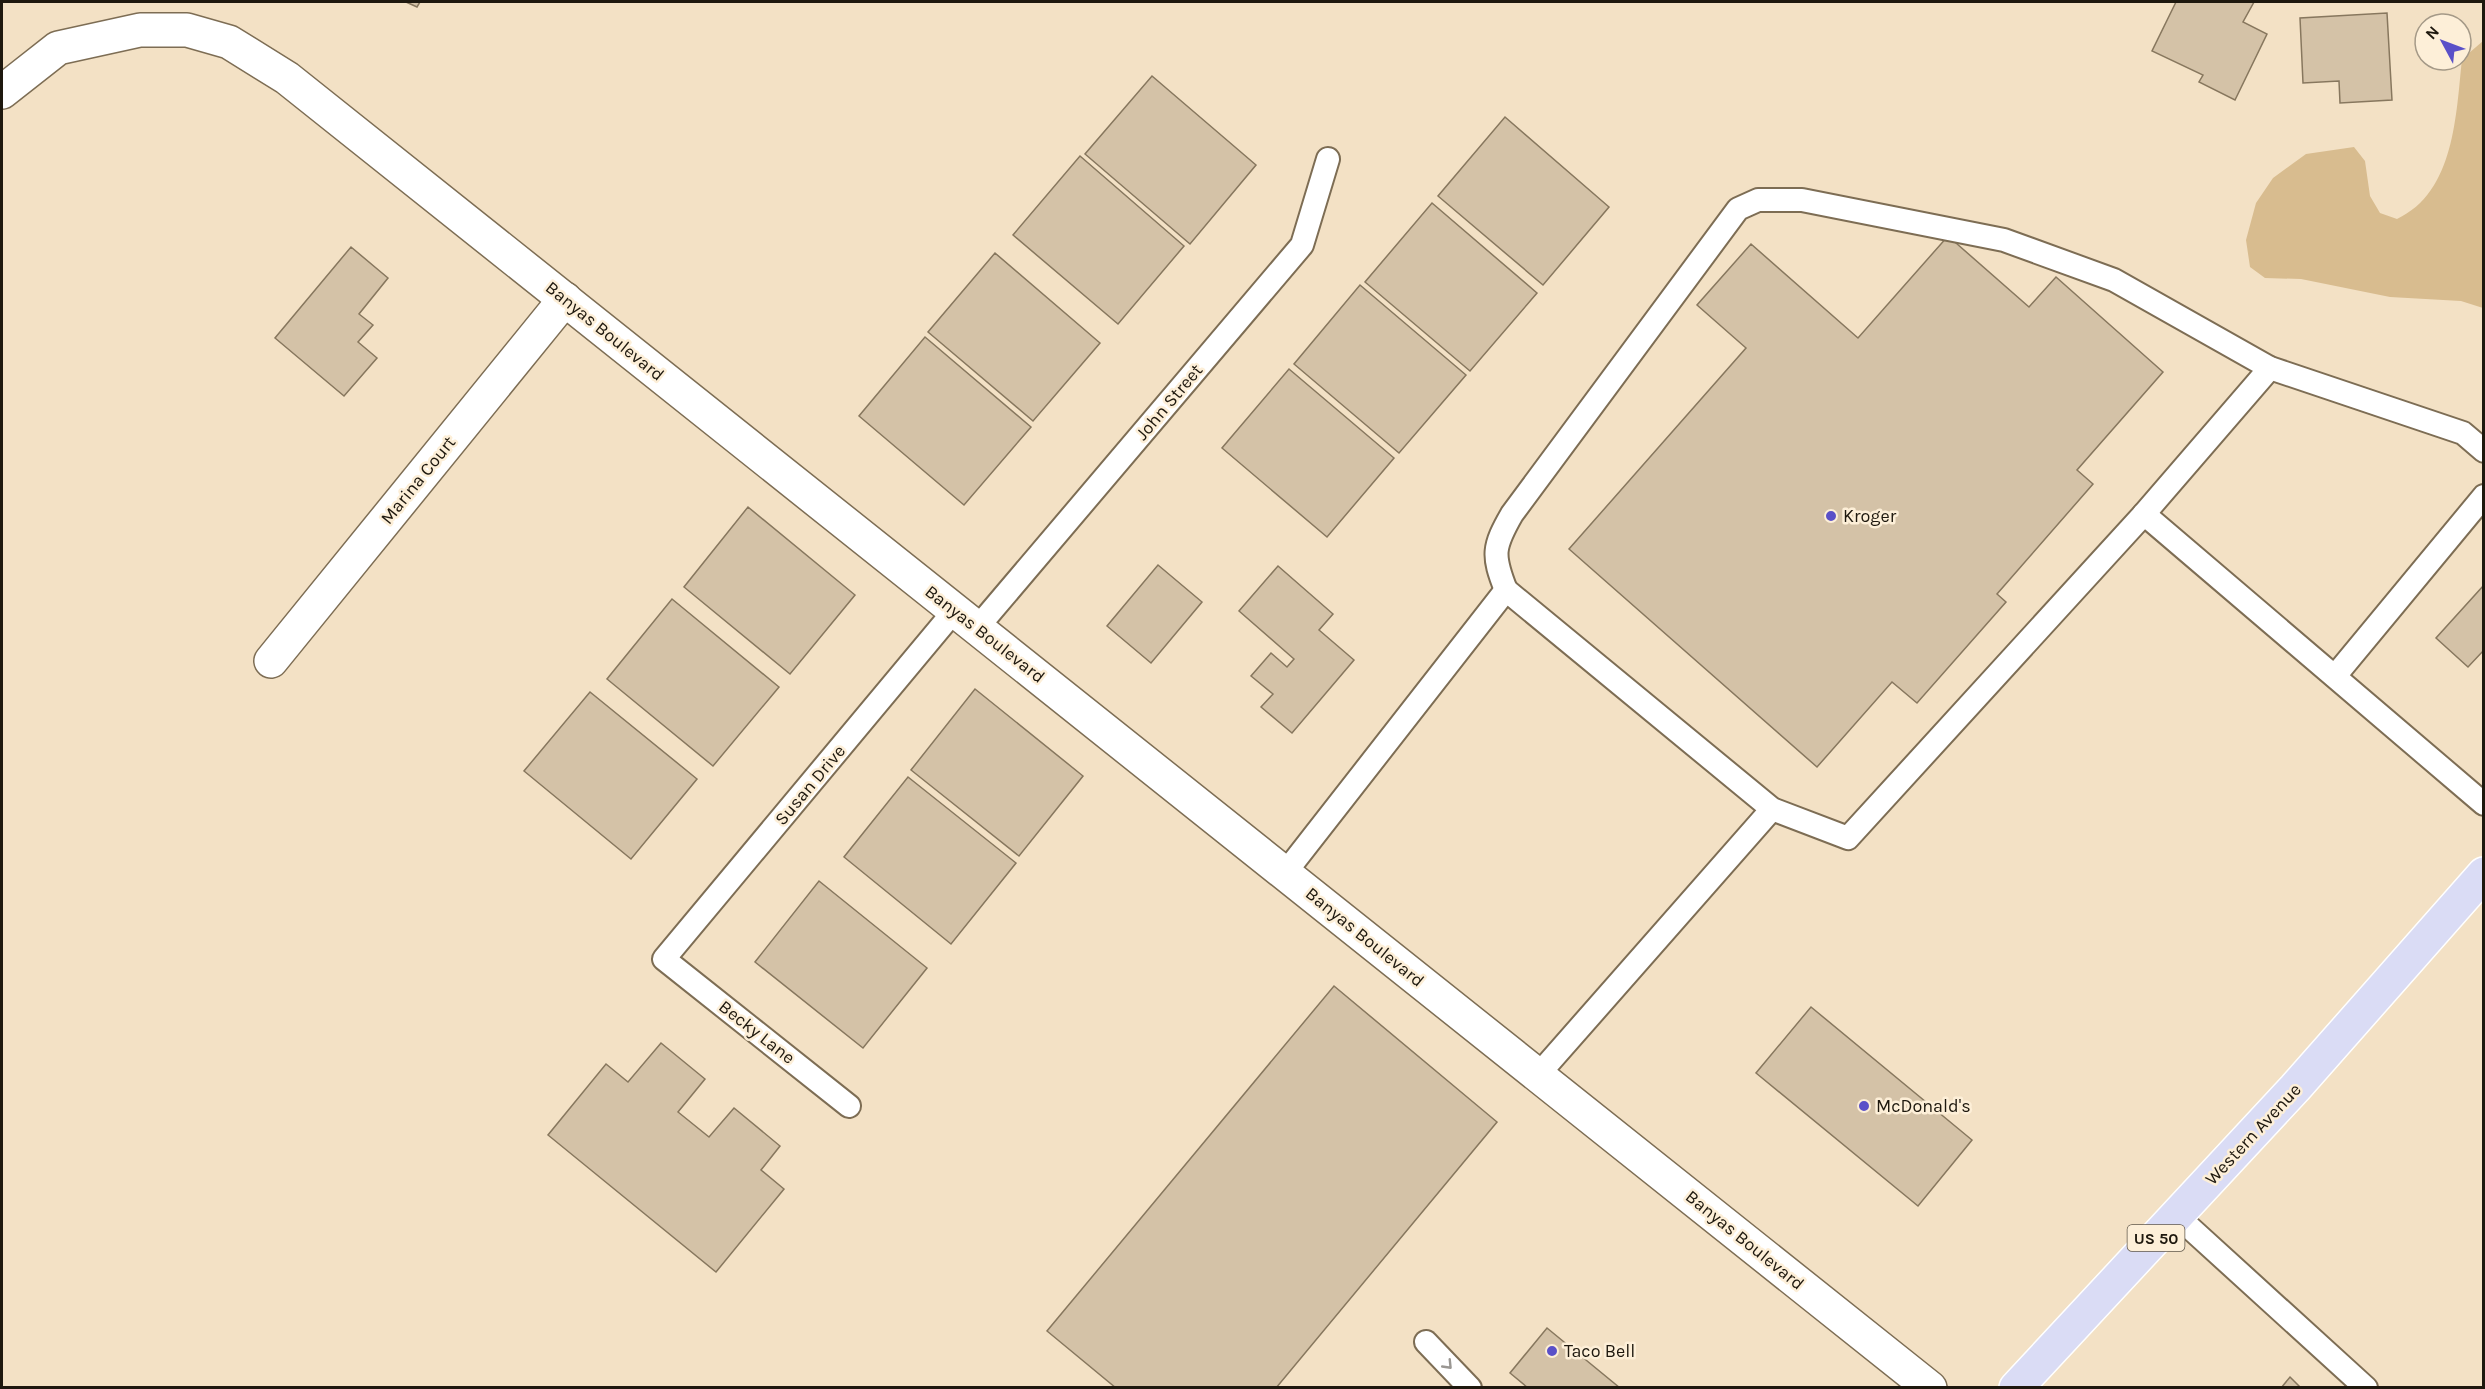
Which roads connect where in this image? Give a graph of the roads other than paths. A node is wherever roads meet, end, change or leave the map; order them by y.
1 (2, 92) edge
2 (1328, 159) dead end
3 (565, 299) junction
4 (2270, 368) junction
5 (2484, 451) edge
6 (2484, 496) edge
7 (2144, 514) junction
8 (1506, 590) junction
9 (966, 619) junction
10 (271, 661) dead end
11 (2335, 676) junction
12 (2484, 804) edge
13 (1772, 809) junction
14 (1285, 873) junction
15 (2484, 874) edge
16 (664, 959) joint
17 (1538, 1076) junction
18 (849, 1106) dead end
19 (2177, 1216) junction
20 (1426, 1342) dead end
21 (1470, 1388) edge
22 (1930, 1388) edge
23 (2016, 1388) edge
24 (2366, 1388) edge

1 - 3 street, Banyas Boulevard
2 - 9 lane, John Street
3 - 9 street, Banyas Boulevard
3 - 10 street, Marina Court
4 - 5 lane
4 - 7 lane
4 - 8 lane
6 - 11 lane
7 - 11 lane
7 - 13 lane
8 - 13 lane
8 - 14 lane
9 - 14 street, Banyas Boulevard
9 - 16 lane, Susan Drive
11 - 12 lane
13 - 17 lane
14 - 17 street, Banyas Boulevard
15 - 19 main road, Western Avenue / US 50
16 - 18 lane, Becky Lane
17 - 22 street, Banyas Boulevard
19 - 23 main road, Western Avenue / US 50
19 - 24 lane
20 -> 21 lane

